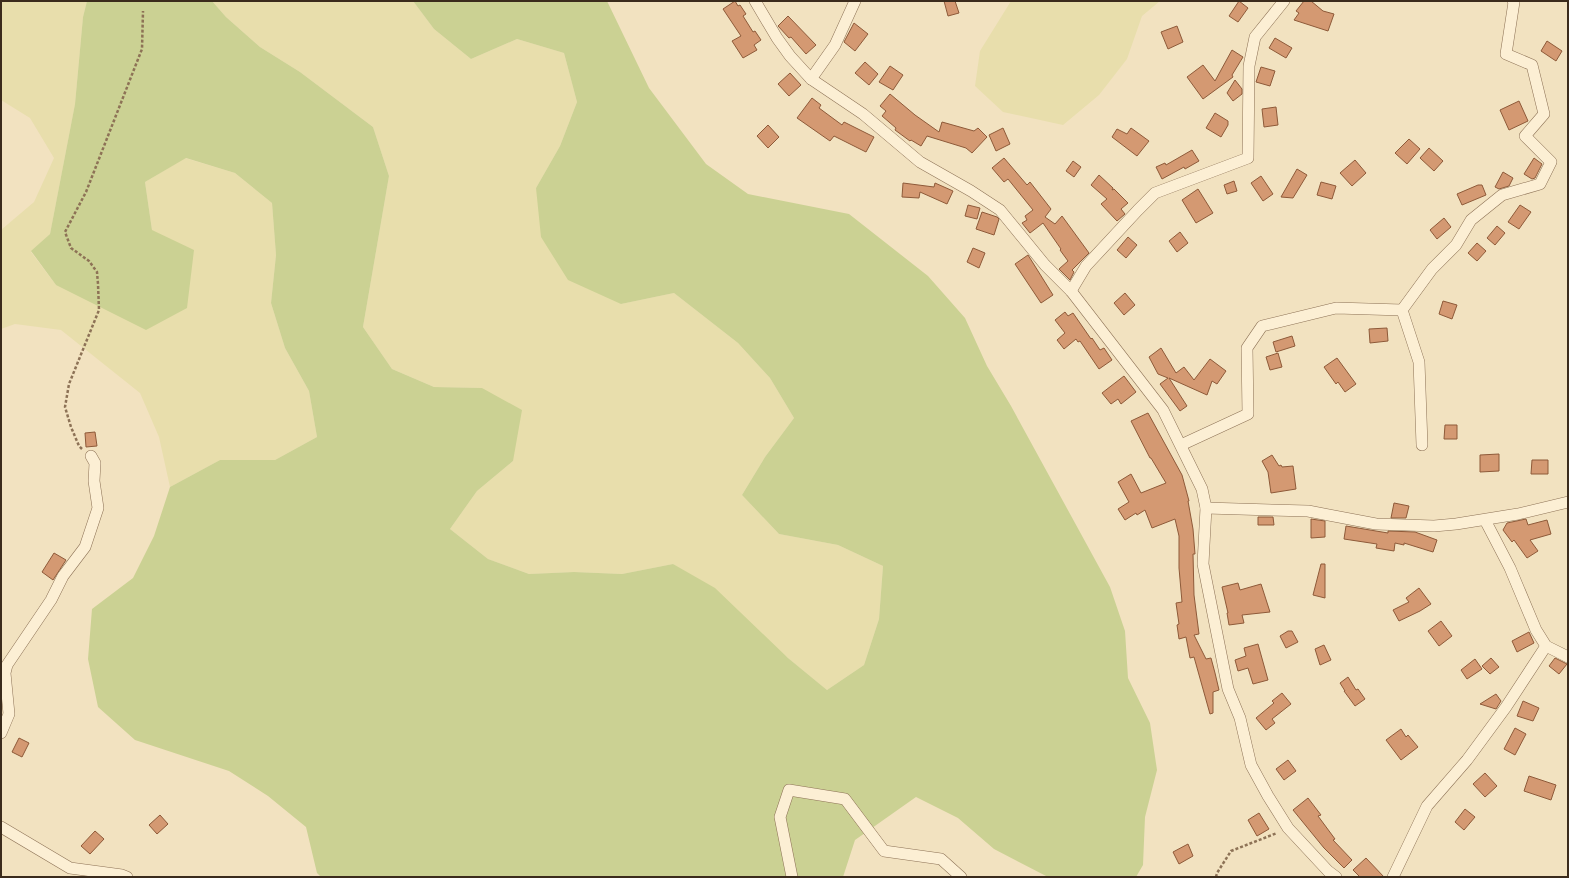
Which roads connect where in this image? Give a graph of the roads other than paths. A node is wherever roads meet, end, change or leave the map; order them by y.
1 (755, 1) edge
2 (855, 1) edge
3 (1284, 1) edge
4 (1513, 1) edge
5 (811, 79) junction
6 (1071, 291) junction
7 (1402, 310) junction
8 (1181, 445) junction
9 (1422, 445) dead end
10 (91, 456) road end
11 (1568, 502) edge
12 (1206, 508) junction
13 (1485, 520) junction
14 (1546, 646) junction
15 (1568, 658) edge
16 (1, 690) edge
17 (8, 701) junction
18 (1, 733) edge
19 (1, 827) edge
20 (127, 877) edge
21 (792, 877) edge
22 (961, 877) edge
23 (1336, 877) edge
24 (1393, 877) edge

1 - 5 street
2 - 5 street
3 - 6 street
4 - 7 street
5 - 6 street
6 - 8 street
7 - 8 street
7 - 9 street
8 - 12 street
10 - 17 street
11 - 13 street
12 - 13 street
12 - 23 street
13 - 14 street
14 - 15 street
14 - 24 street
16 - 17 street
17 - 18 street
19 - 20 street
21 - 22 street

